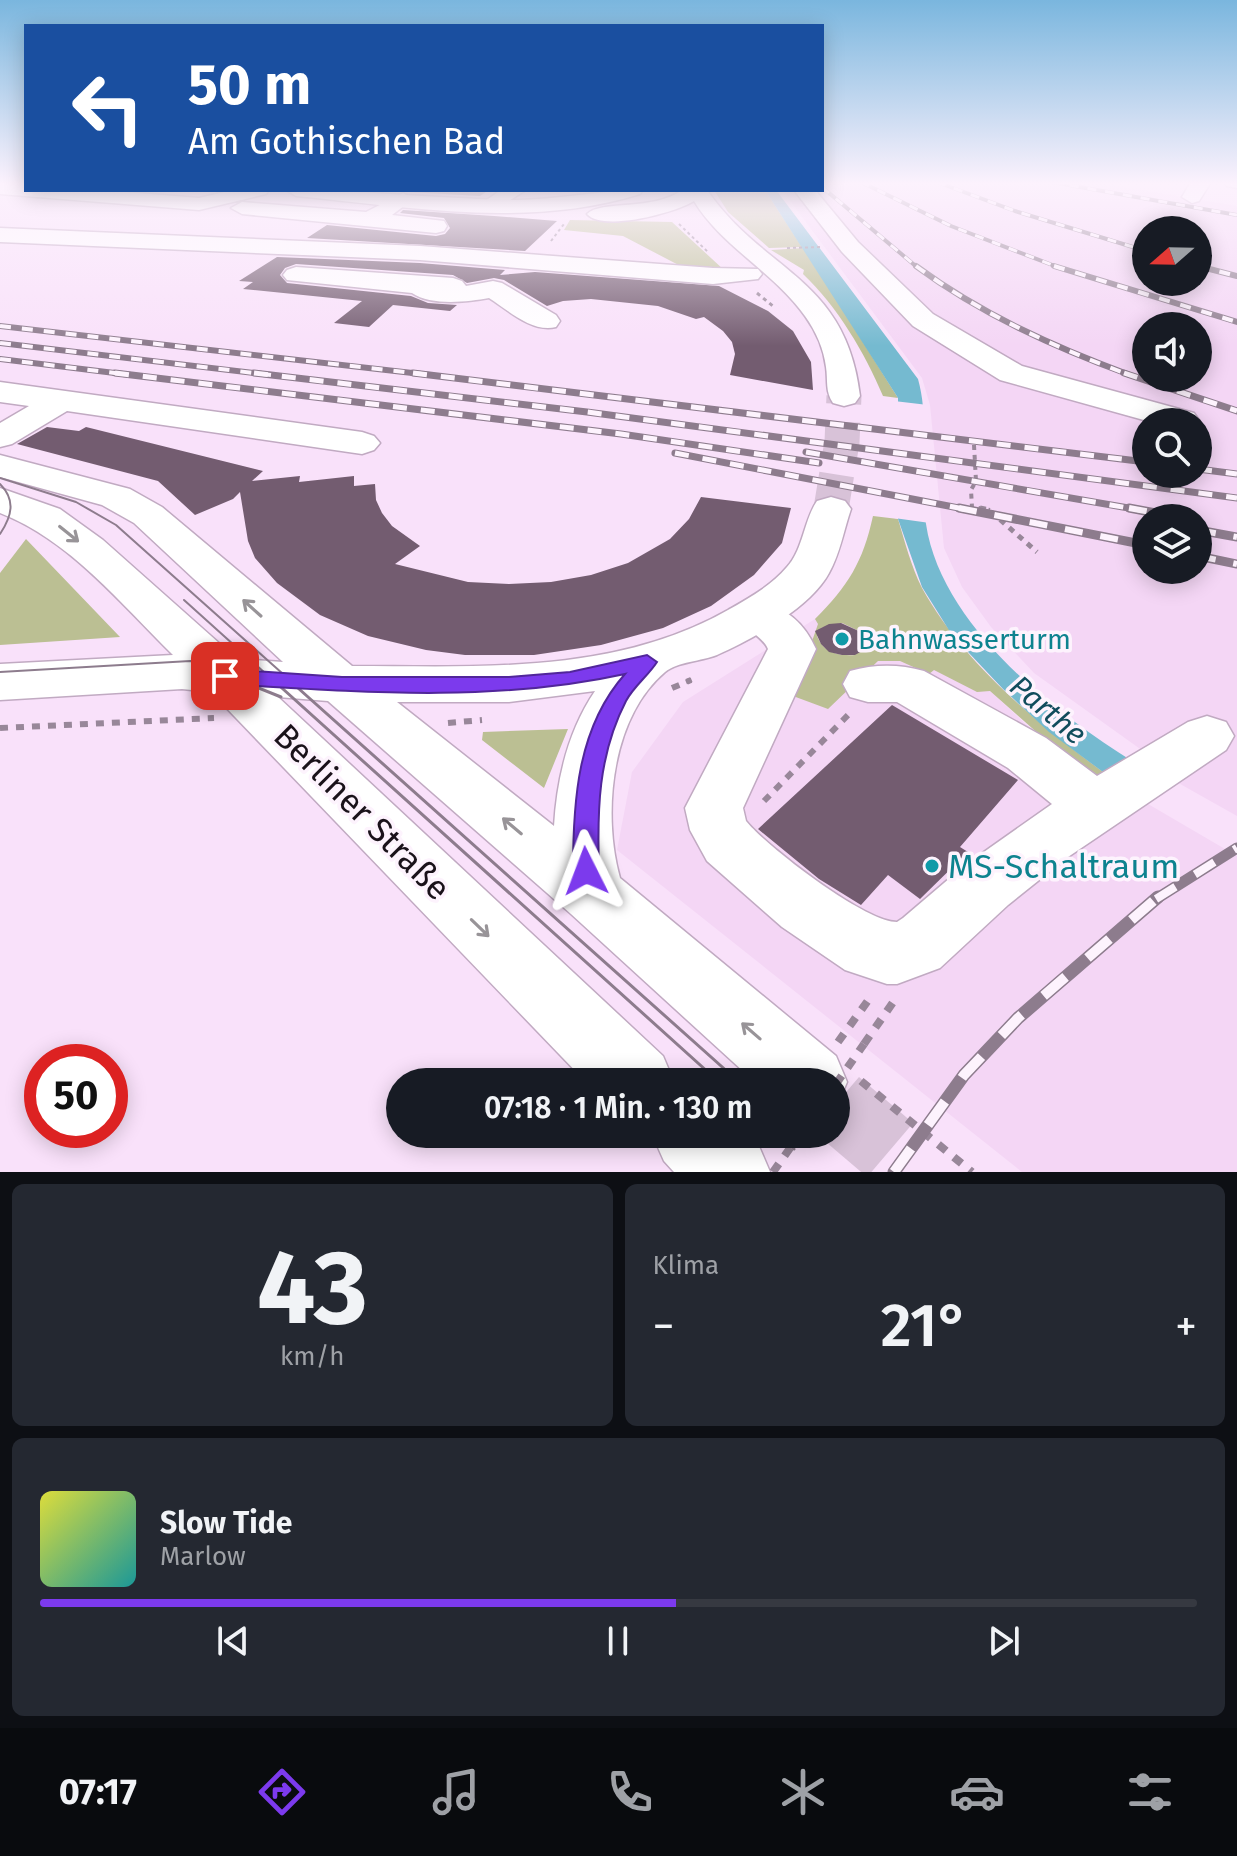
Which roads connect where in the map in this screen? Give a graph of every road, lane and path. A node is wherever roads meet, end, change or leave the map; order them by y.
1 (42, 237) edge
2 (357, 237) edge
3 (577, 237) edge
4 (718, 237) edge
5 (737, 237) edge
6 (842, 237) edge
7 (827, 247) dead end
8 (793, 248) dead end
9 (358, 250) junction
10 (420, 253) junction
11 (679, 272) junction
12 (276, 273) dead end
13 (749, 274) junction
14 (381, 283) junction
15 (411, 285) junction
16 (453, 286) dead end
17 (546, 321) dead end
18 (836, 349) junction
19 (0, 392) edge
20 (844, 396) tunnel mouth
21 (65, 399) junction
22 (1138, 408) edge
23 (0, 437) edge
24 (362, 443) dead end
25 (974, 445) dead end
26 (0, 466) edge
27 (0, 500) edge
28 (831, 509) tunnel mouth
29 (1037, 552) dead end
30 (757, 615) junction
31 (647, 662) junction
32 (0, 682) edge
33 (342, 684) junction
34 (868, 684) joint
35 (239, 691) junction
36 (0, 728) edge
37 (1207, 736) dead end
38 (1095, 806) junction
39 (714, 808) junction
40 (593, 894) junction
41 (877, 988) dead end
42 (894, 990) dead end
43 (826, 1058) edge
44 (623, 1068) edge
45 (847, 1068) edge
46 (705, 1148) edge
47 (790, 1148) edge
48 (730, 1172) edge
49 (773, 1172) edge

1 - 9 main road
2 - 9 main road
3 - 11 main road
4 - 13 main road
5 - 18 main road
6 - 22 main road
7 - 8 path
9 - 10 main road
10 - 11 main road
10 - 14 main road
11 - 13 main road
12 - 14 main road
13 - 18 main road
14 - 15 main road
15 - 16 main road
15 - 17 main road
18 - 20 main road
19 - 21 main road
21 - 23 main road
21 - 24 main road
25 - 29 path
33 -> 26 main road
27 -> 35 main road, Berliner Straße
28 - 30 main road
30 - 31 main road
30 - 39 main road
31 - 33 main road
31 - 40 main road
32 - 35 main road
33 - 35 main road
40 -> 33 main road
34 - 38 main road
34 - 39 path
35 - 36 path
35 -> 44 main road, Berliner Straße
37 - 38 main road
38 - 39 main road
43 -> 40 main road
41 - 43 path
42 - 45 path, bridge
46 - 48 main road
47 - 49 path, bridge

